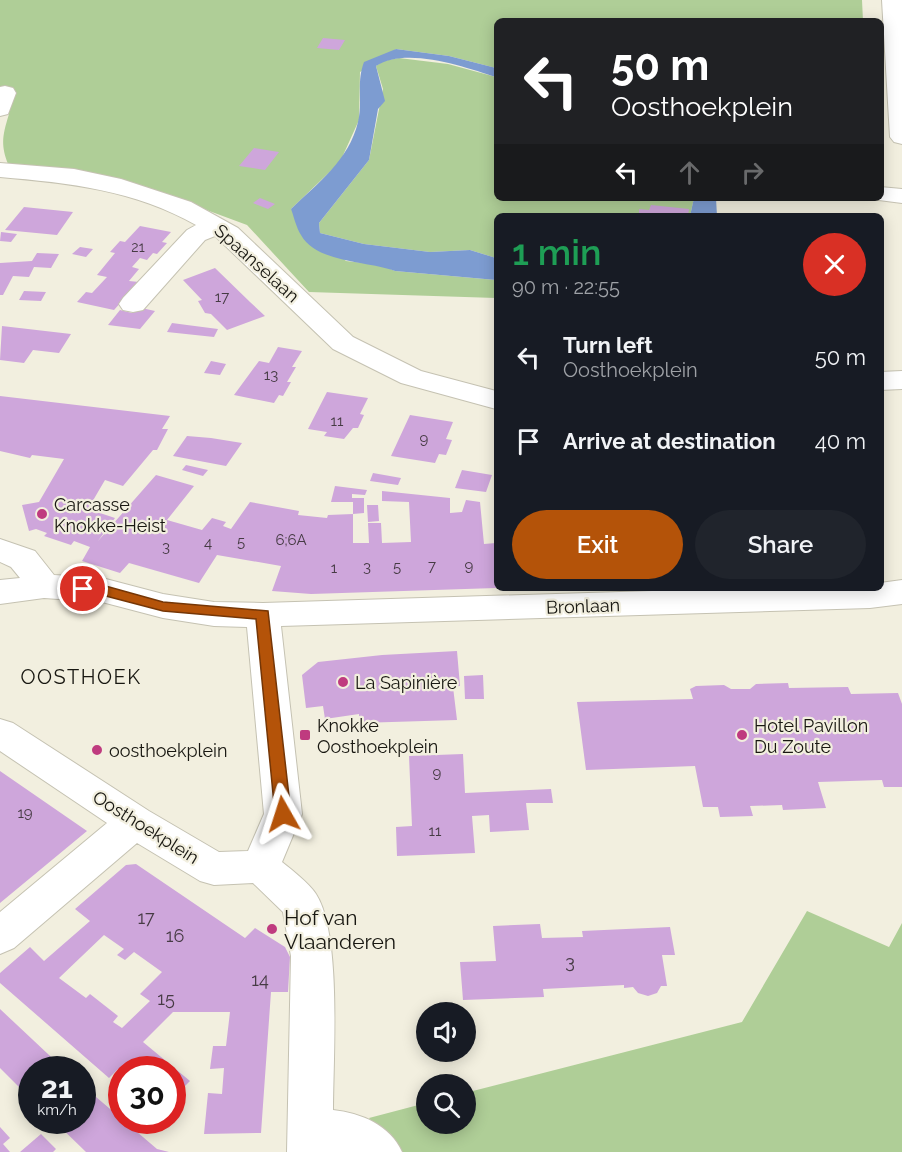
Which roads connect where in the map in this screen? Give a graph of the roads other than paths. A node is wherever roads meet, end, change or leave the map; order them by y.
1 (895, 3) edge
2 (901, 106) edge
3 (902, 137) edge
4 (0, 170) edge
5 (884, 194) edge
6 (902, 196) edge
7 (218, 225) junction
8 (132, 304) dead end
9 (902, 380) edge
10 (884, 381) edge
11 (494, 399) edge
12 (0, 550) edge
13 (44, 586) junction
14 (0, 592) edge
15 (902, 592) edge
16 (263, 615) junction
17 (0, 734) edge
18 (135, 822) junction
19 (261, 866) junction
20 (0, 936) edge
21 (310, 1140) edge
22 (379, 1152) edge

1 - 2 street
2 - 3 street
4 - 7 street, Spaanselaan
5 - 6 street
7 - 8 street
7 - 11 street, Spaanselaan
9 - 10 street
12 - 13 street
13 - 14 street
13 - 16 street
15 - 16 street, Bronlaan
16 - 19 street
17 - 18 street, Oosthoekplein
18 - 19 street, Oosthoekplein
18 - 20 street
19 - 21 street
21 - 22 street

